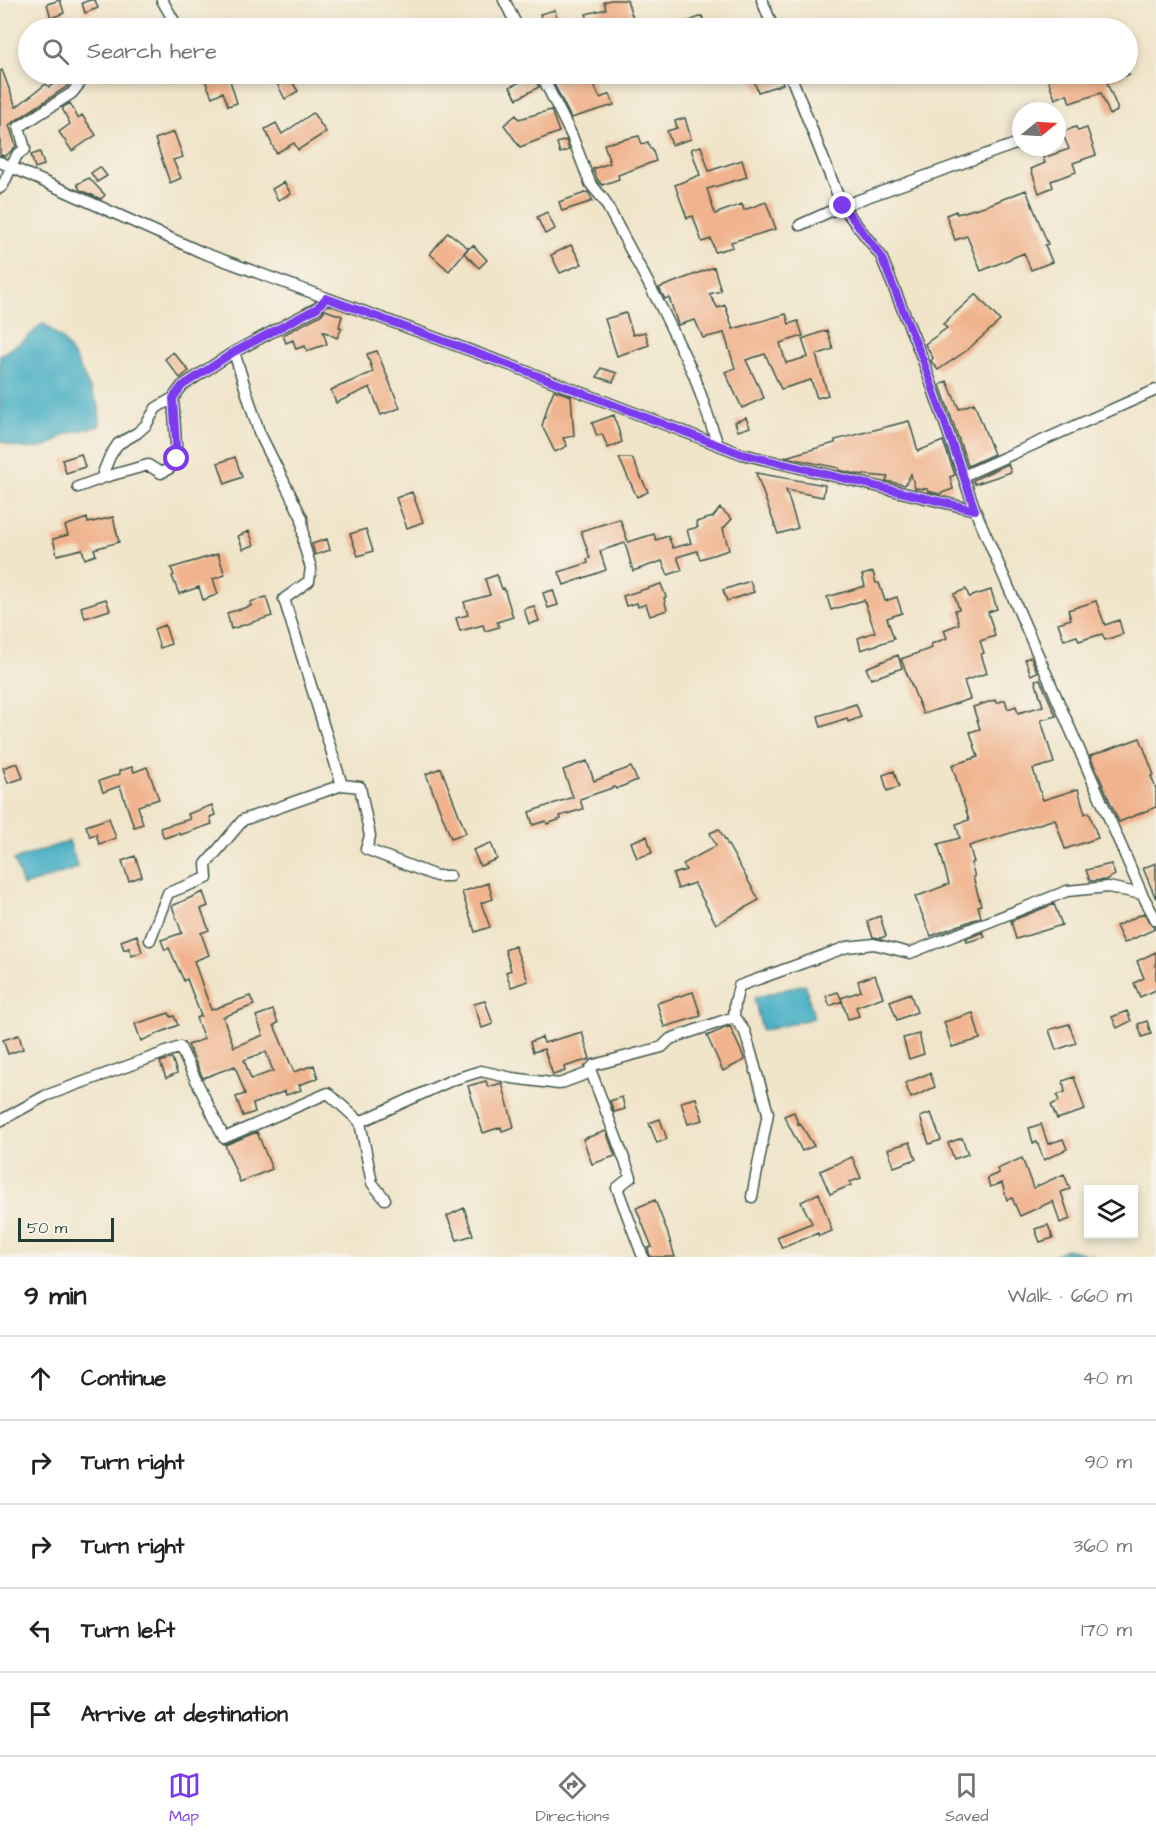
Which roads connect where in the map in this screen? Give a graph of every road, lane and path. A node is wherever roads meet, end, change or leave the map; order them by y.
1 (162, 0) edge
2 (504, 0) edge
3 (762, 0) edge
4 (172, 18) edge
5 (513, 18) edge
6 (768, 18) edge
7 (79, 84) edge
8 (546, 84) edge
9 (794, 84) edge
10 (1012, 145) edge
11 (5, 164) edge
12 (0, 188) edge
13 (843, 206) junction
14 (800, 225) dead end
15 (326, 298) junction
16 (234, 352) junction
17 (1156, 390) edge
18 (173, 398) junction
19 (718, 445) junction
20 (963, 476) junction
21 (105, 477) junction
22 (78, 487) dead end
23 (975, 510) junction
24 (342, 785) junction
25 (450, 876) dead end
26 (1142, 894) junction
27 (1156, 920) edge
28 (150, 940) dead end
29 (734, 1017) junction
30 (590, 1069) junction
31 (0, 1121) edge
32 (360, 1122) junction
33 (752, 1197) dead end
34 (385, 1199) dead end
35 (643, 1257) edge

1 - 4 street
2 - 5 street
3 - 6 street
7 - 11 street
8 - 19 street
9 - 13 street
10 - 13 street
11 - 12 street
11 - 15 street
13 - 14 street
13 - 20 street
15 - 16 street
15 - 19 street
16 - 18 street
16 - 24 street
17 - 20 street
18 - 21 street
18 - 21 street
19 - 23 street
20 - 23 street
21 - 22 street
23 - 26 street
24 - 25 street
24 - 28 street
26 - 27 street
26 - 29 street
29 - 30 street
29 - 33 street
30 - 32 street
30 - 35 street
31 - 32 street
32 - 34 street

